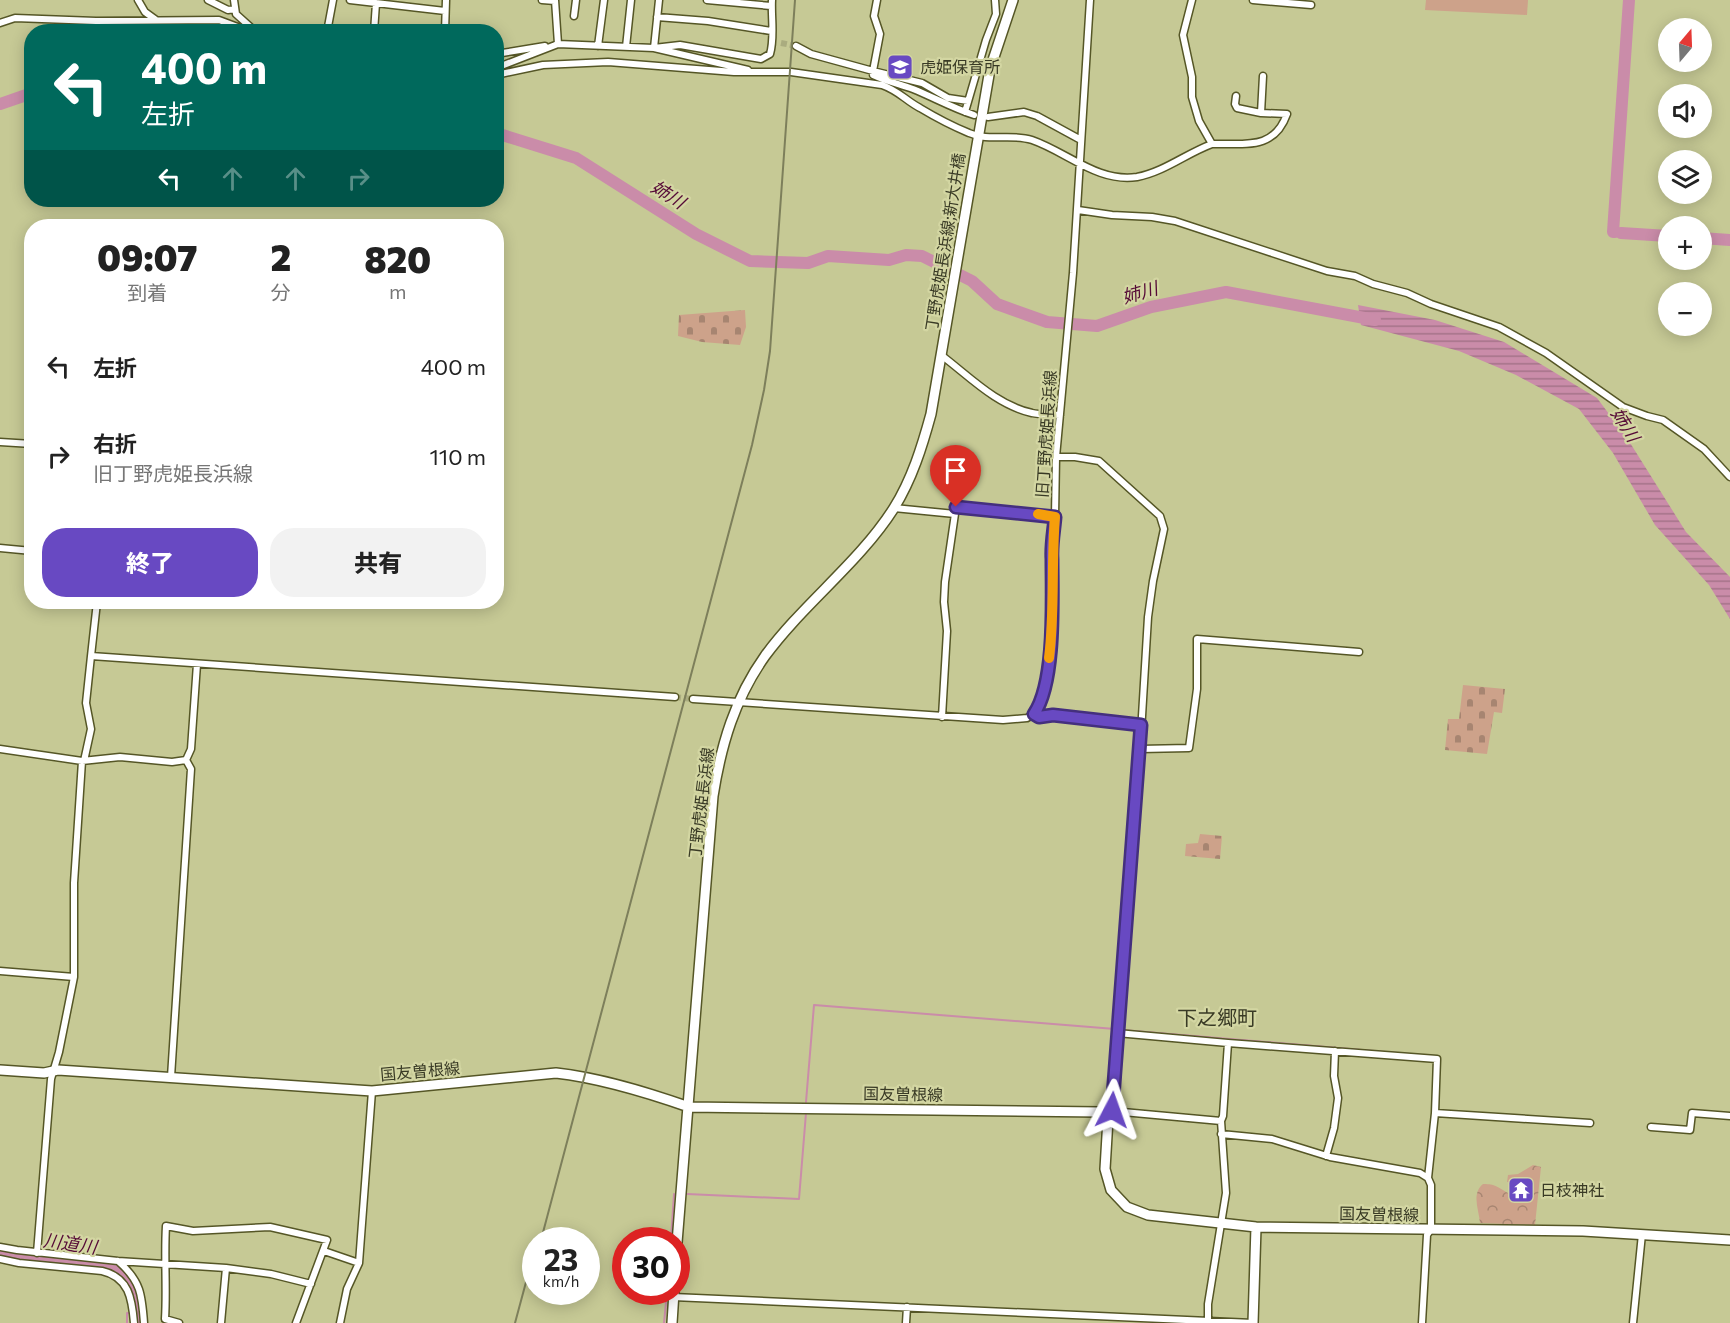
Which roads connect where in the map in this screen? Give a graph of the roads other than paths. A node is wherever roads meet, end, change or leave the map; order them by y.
1 (138, 0) edge
2 (208, 0) edge
3 (234, 0) edge
4 (333, 0) edge
5 (350, 0) edge
6 (446, 0) edge
7 (542, 0) edge
8 (555, 0) edge
9 (576, 0) edge
10 (604, 0) edge
11 (631, 0) edge
12 (659, 0) edge
13 (707, 0) edge
14 (877, 0) edge
15 (995, 0) edge
16 (1013, 0) edge
17 (1090, 0) edge
18 (1192, 0) edge
19 (1253, 0) edge
20 (375, 3) junction
21 (771, 3) edge
22 (1311, 5) dead end
23 (235, 9) junction
24 (445, 11) junction
25 (574, 16) dead end
26 (657, 17) junction
27 (156, 20) junction
28 (0, 23) edge
29 (230, 24) edge
30 (247, 24) edge
31 (328, 24) edge
32 (374, 24) edge
33 (445, 24) edge
34 (771, 31) junction
35 (773, 43) junction
36 (781, 43) tunnel mouth
37 (558, 44) junction
38 (598, 46) junction
39 (796, 46) tunnel mouth
40 (626, 47) junction
41 (654, 48) junction
42 (504, 53) edge
43 (504, 65) edge
44 (873, 71) junction
45 (757, 72) junction
46 (504, 73) edge
47 (1263, 76) dead end
48 (913, 90) junction
49 (1236, 96) dead end
50 (906, 97) junction
51 (968, 101) junction
52 (965, 112) junction
53 (1261, 113) junction
54 (974, 115) dead end
55 (988, 117) dead end
56 (977, 139) junction
57 (1081, 140) junction
58 (1212, 144) junction
59 (1081, 164) junction
60 (1078, 210) junction
61 (942, 351) junction
62 (1060, 415) junction
63 (0, 442) edge
64 (24, 444) edge
65 (1056, 457) junction
66 (1730, 477) edge
67 (894, 508) junction
68 (955, 514) junction
69 (1055, 517) junction
70 (0, 548) edge
71 (24, 550) edge
72 (96, 609) edge
73 (1359, 652) dead end
74 (91, 656) junction
75 (197, 664) junction
76 (675, 697) tunnel mouth
77 (693, 699) tunnel mouth
78 (739, 701) junction
79 (1034, 714) junction
80 (942, 717) junction
81 (1141, 725) junction
82 (0, 749) edge
83 (1140, 749) junction
84 (186, 760) junction
85 (83, 761) junction
86 (0, 971) edge
87 (74, 977) junction
88 (1117, 1033) junction
89 (1228, 1043) junction
90 (1335, 1051) junction
91 (0, 1070) edge
92 (52, 1072) junction
93 (171, 1077) junction
94 (372, 1091) junction
95 (689, 1107) junction
96 (1109, 1113) junction
97 (1435, 1113) junction
98 (1730, 1116) edge
99 (1221, 1122) junction
100 (1590, 1123) dead end
101 (1651, 1127) dead end
102 (1221, 1134) junction
103 (1326, 1156) junction
104 (1428, 1178) junction
105 (1221, 1223) junction
106 (678, 1227) edge
107 (1256, 1227) junction
108 (1431, 1229) junction
109 (1642, 1234) junction
110 (1730, 1240) edge
111 (0, 1247) edge
112 (324, 1251) junction
113 (37, 1253) junction
114 (0, 1259) edge
115 (118, 1262) junction
116 (359, 1263) junction
117 (165, 1264) junction
118 (226, 1268) junction
119 (311, 1284) junction
120 (690, 1295) edge
121 (673, 1305) edge
122 (907, 1308) junction
123 (1088, 1319) edge
124 (1208, 1322) edge
125 (134, 1323) edge
126 (144, 1323) edge
127 (179, 1323) edge
128 (221, 1323) edge
129 (297, 1323) edge
130 (340, 1323) edge
131 (672, 1323) edge
132 (906, 1323) edge
133 (1253, 1323) edge
134 (1422, 1323) edge
135 (1634, 1323) edge

1 - 27 street
2 - 23 street
3 - 23 street
4 - 31 street
5 - 20 street
6 - 24 street
7 - 8 street
8 - 37 street
9 - 25 street
10 - 38 street
11 - 40 street
12 - 26 street
13 - 21 street
14 - 44 street
15 - 51 street
16 - 56 main road
17 - 57 street, 旧丁野虎姫長浜線
18 - 58 street
19 - 22 street
20 - 24 street
20 - 32 street
21 - 34 street
23 - 30 street
24 - 33 street
26 - 34 street
26 - 41 street
27 - 28 street
27 - 29 street
34 - 35 street
35 - 36 street
35 - 41 street
37 - 38 street
37 - 42 street
37 - 43 street
38 - 40 street
39 - 44 street
40 - 41 street
41 - 45 street
44 - 48 street
44 - 51 street
45 - 46 street
45 - 50 street
47 - 53 street
48 - 50 street
48 - 52 street
49 - 53 street
50 - 56 street
51 - 52 street
52 - 54 street
53 - 58 street
55 - 57 street
56 - 59 street
56 - 61 main road, 丁野虎姫長浜線;新大井橋
57 - 59 street, 旧丁野虎姫長浜線
58 - 59 street
59 - 60 street, 旧丁野虎姫長浜線
60 - 62 street, 旧丁野虎姫長浜線
60 - 66 street
61 - 62 street
61 - 67 main road, 丁野虎姫長浜線
62 - 65 street, 旧丁野虎姫長浜線
63 - 64 street
65 - 69 street, 旧丁野虎姫長浜線
65 - 81 street
67 - 68 street
67 - 78 main road, 丁野虎姫長浜線
68 - 69 street
68 - 80 street
69 - 79 street, 旧丁野虎姫長浜線
70 - 71 street
72 - 74 street
73 - 83 street
74 - 75 street
74 - 85 street
75 - 76 street
75 - 84 street
77 - 78 street
78 - 80 street
78 - 95 main road, 丁野虎姫長浜線
79 - 80 street
79 - 81 street
81 - 83 street
82 - 85 street
83 - 88 street
84 - 85 street
84 - 93 street
85 - 87 street
86 - 87 street
87 - 92 street
88 - 89 street
88 - 96 street
89 - 90 street
89 - 99 street
90 - 97 street
90 - 103 street
91 - 92 main road, 国友曽根線
92 - 93 main road, 国友曽根線
92 - 113 street
93 - 94 main road, 国友曽根線
94 - 95 main road, 国友曽根線
94 - 116 street
95 - 96 main road, 国友曽根線
95 - 106 main road, 丁野虎姫長浜線
96 - 99 street
96 - 105 main road, 国友曽根線
97 - 100 street
97 - 104 street
98 - 101 street
99 - 102 street
102 - 103 street
102 - 105 street
103 - 104 street
104 - 108 street
105 - 107 main road, 国友曽根線
105 - 124 street
107 - 108 main road, 国友曽根線
107 - 133 main road
108 - 109 main road, 国友曽根線
108 - 134 street
109 - 110 main road, 国友曽根線
109 - 135 street
111 - 113 street
112 - 116 street
112 - 117 street
112 - 119 street
113 - 115 street
114 - 125 street
115 - 117 street
115 - 126 street
116 - 130 street
117 - 118 street
117 - 127 street
118 - 119 street
118 - 128 street
119 - 129 street
120 - 122 street
121 - 131 main road
122 - 123 street
122 - 132 street
123 - 124 street
124 - 133 street

